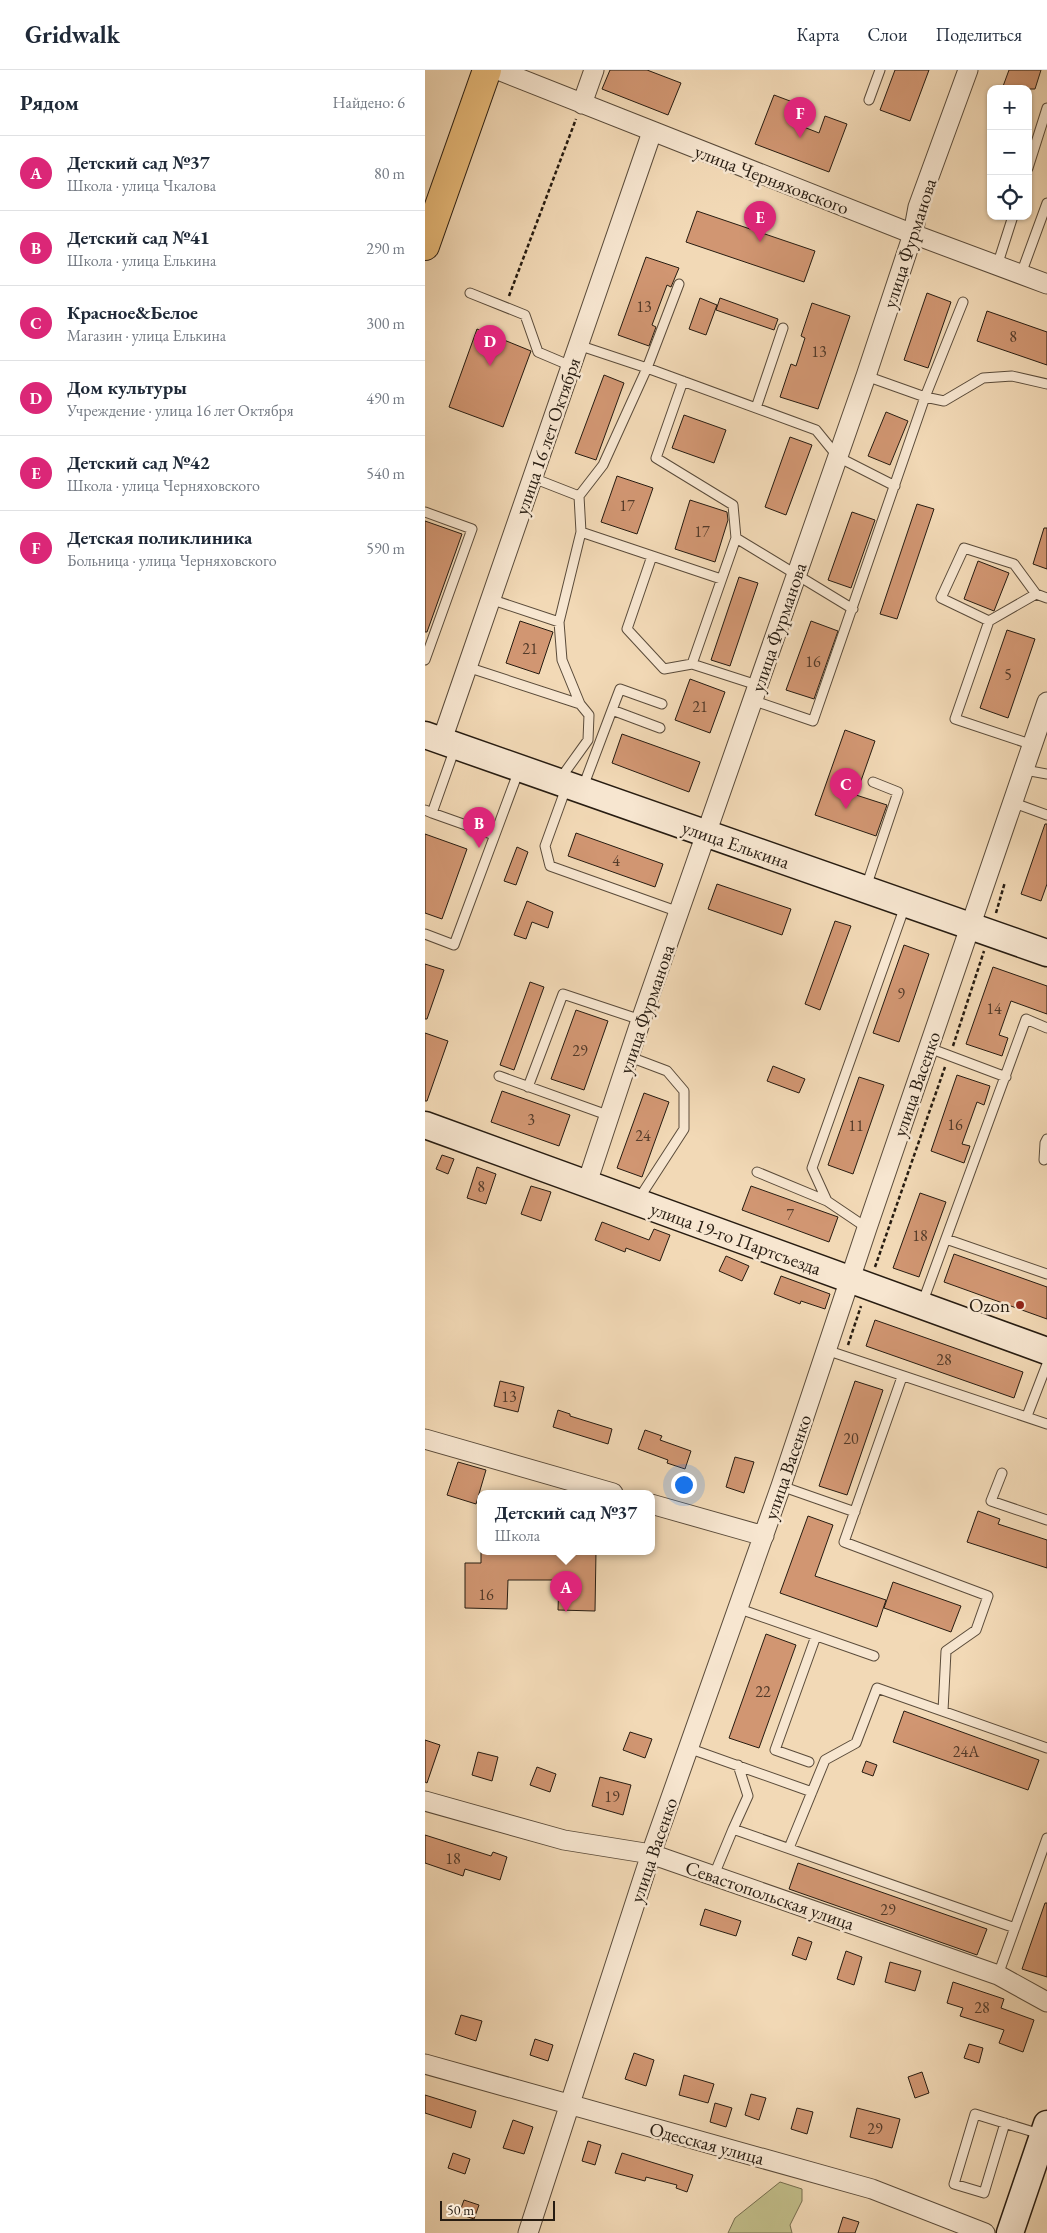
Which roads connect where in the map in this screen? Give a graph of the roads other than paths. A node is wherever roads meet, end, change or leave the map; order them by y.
1 (487, 70) edge
2 (498, 70) edge
3 (594, 70) edge
4 (880, 70) edge
5 (968, 70) edge
6 (869, 100) dead end
7 (581, 104) junction
8 (1047, 108) edge
9 (653, 132) junction
10 (1032, 155) edge
11 (1047, 203) edge
12 (1012, 220) edge
13 (913, 234) junction
14 (425, 246) edge
15 (997, 266) junction
16 (1021, 274) junction
17 (679, 284) dead end
18 (1047, 284) edge
19 (470, 293) dead end
20 (963, 302) dead end
21 (783, 328) dead end
22 (579, 345) junction
23 (571, 366) junction
24 (647, 368) junction
25 (866, 376) junction
26 (683, 381) junction
27 (1047, 384) edge
28 (925, 397) junction
29 (756, 408) junction
30 (838, 457) junction
31 (533, 478) junction
32 (895, 486) junction
33 (579, 496) junction
34 (425, 512) edge
35 (581, 532) junction
36 (736, 538) junction
37 (652, 556) junction
38 (796, 574) junction
39 (721, 579) junction
40 (1036, 594) junction
41 (1047, 598) edge
42 (490, 599) junction
43 (853, 609) junction
44 (989, 621) junction
45 (559, 622) junction
46 (425, 660) edge
47 (692, 664) junction
48 (467, 666) junction
49 (755, 693) junction
50 (1047, 702) edge
51 (580, 704) junction
52 (662, 704) dead end
53 (612, 710) junction
54 (660, 728) dead end
55 (441, 740) edge
56 (1033, 745) junction
57 (520, 768) junction
58 (1025, 770) junction
59 (1047, 774) edge
60 (873, 782) dead end
61 (569, 785) junction
62 (1014, 803) junction
63 (428, 811) edge
64 (1047, 815) edge
65 (707, 834) junction
66 (494, 835) junction
67 (865, 890) junction
68 (906, 904) junction
69 (679, 912) junction
70 (980, 930) junction
71 (425, 934) edge
72 (1047, 953) edge
73 (641, 1020) junction
74 (1047, 1028) edge
75 (929, 1048) junction
76 (630, 1057) junction
77 (499, 1076) dead end
78 (1006, 1077) junction
79 (528, 1087) junction
80 (610, 1116) junction
81 (425, 1125) edge
82 (1047, 1139) edge
83 (1044, 1160) dead end
84 (757, 1172) dead end
85 (587, 1183) junction
86 (827, 1201) junction
87 (637, 1202) junction
88 (867, 1228) junction
89 (946, 1239) junction
90 (1047, 1274) edge
91 (859, 1283) junction
92 (921, 1307) junction
93 (826, 1350) junction
94 (1047, 1352) edge
95 (1047, 1364) edge
96 (902, 1377) junction
97 (1027, 1416) junction
98 (1047, 1424) edge
99 (425, 1439) edge
100 (1002, 1473) dead end
101 (781, 1486) junction
102 (603, 1490) edge
103 (655, 1505) edge
104 (855, 1512) junction
105 (1047, 1520) edge
106 (764, 1536) junction
107 (737, 1608) junction
108 (816, 1636) junction
109 (874, 1656) dead end
110 (943, 1711) junction
111 (689, 1748) junction
112 (1047, 1748) edge
113 (809, 1762) dead end
114 (738, 1765) junction
115 (812, 1792) junction
116 (425, 1801) edge
117 (733, 1829) junction
118 (1047, 1838) edge
119 (789, 1848) junction
120 (651, 1854) junction
121 (714, 1875) junction
122 (1015, 1928) junction
123 (998, 1975) junction
124 (1047, 2002) edge
125 (425, 2064) edge
126 (570, 2105) junction
127 (1005, 2124) junction
128 (1045, 2129) edge
129 (528, 2233) edge
130 (985, 2233) edge
131 (1010, 2233) edge

1 - 14 main road
2 - 7 street, улица Черняховского
3 - 7 street
4 - 6 lane
5 - 13 street, улица Фурманова
7 - 9 street, улица Черняховского
8 - 10 lane
9 - 13 street, улица Черняховского
9 - 22 street, улица 16 лет Октября
11 - 16 lane
12 - 15 lane
13 - 15 street, улица Черняховского
13 - 25 street, улица Фурманова
15 - 16 street, улица Черняховского
16 - 18 street, улица Черняховского
17 - 24 lane
19 - 23 lane
20 - 28 lane
21 - 29 lane
22 - 23 street, улица 16 лет Октября
22 - 24 lane
23 - 31 street, улица 16 лет Октября
24 - 26 lane
24 - 33 lane
25 - 28 lane
25 - 30 street, улица Фурманова
26 - 29 lane
26 - 36 lane
27 - 28 lane
28 - 32 lane
29 - 30 lane
30 - 32 lane
30 - 38 street, улица Фурманова
31 - 33 lane
31 - 42 street, улица 16 лет Октября
32 - 43 lane
33 - 35 lane
34 - 46 lane
35 - 37 lane
35 - 45 lane
36 - 38 lane
36 - 39 lane
37 - 39 lane
37 - 47 lane
38 - 43 lane
38 - 49 street, улица Фурманова
39 - 47 lane
40 - 41 lane
40 - 44 lane
40 - 44 lane
42 - 45 lane
42 - 48 street, улица 16 лет Октября
43 - 49 lane
44 - 56 lane
45 - 51 lane
47 - 49 lane
48 - 51 lane
48 - 55 street, улица 16 лет Октября
49 - 65 street, улица Фурманова
50 - 56 street, улица Васенко
51 - 61 lane
52 - 53 lane
53 - 54 lane
53 - 61 lane
55 - 57 street, улица Елькина
55 - 63 lane
56 - 58 street, улица Васенко
57 - 61 street, улица Елькина
57 - 66 lane
58 - 59 lane
58 - 62 street, улица Васенко
60 - 67 lane
61 - 65 street, улица Елькина
61 - 69 lane
62 - 64 lane
62 - 70 street, улица Васенко
63 - 66 lane
65 - 67 street, улица Елькина
65 - 69 street, улица Фурманова
66 - 71 lane
67 - 68 street, улица Елькина
68 - 70 street, улица Елькина
68 - 86 lane
69 - 73 street, улица Фурманова
70 - 72 street, улица Елькина
70 - 75 street, улица Васенко
73 - 76 street, улица Фурманова
73 - 79 lane
74 - 78 lane
75 - 78 lane
75 - 88 street, улица Васенко
76 - 80 street, улица Фурманова
76 - 87 lane
77 - 79 lane
78 - 89 lane
79 - 80 lane
80 - 85 street, улица Фурманова
81 - 85 street, улица 19-го Партсъезда
82 - 83 lane
84 - 86 lane
85 - 87 street, улица 19-го Партсъезда
86 - 88 lane
87 - 91 street, улица 19-го Партсъезда
88 - 91 street, улица Васенко
89 - 90 lane
89 - 92 lane
91 - 92 street, улица 19-го Партсъезда
91 - 93 street, улица Васенко
92 - 94 street, улица 19-го Партсъезда
93 - 96 lane
93 - 101 street, улица Васенко
95 - 97 lane
96 - 97 lane
96 - 104 lane
97 - 98 lane
99 - 102 street
100 - 105 lane
101 - 104 lane
101 - 106 street, улица Васенко
103 - 106 street
104 - 110 lane
106 - 107 street, улица Васенко
107 - 108 lane
107 - 111 street, улица Васенко
108 - 109 lane
108 - 113 lane
110 - 112 lane
110 - 115 lane
111 - 114 lane
111 - 120 street, улица Васенко
114 - 115 lane
114 - 117 lane
115 - 119 lane
116 - 120 street, Севастопольская улица
117 - 119 lane
117 - 121 lane
118 - 122 lane
119 - 122 lane
120 - 121 street, Севастопольская улица
120 - 126 street, улица Васенко
121 - 123 street, Севастопольская улица
122 - 123 lane
123 - 124 street, Севастопольская улица
125 - 126 street, Одесская улица
126 - 129 street, улица Васенко
126 - 130 street, Одесская улица
127 - 127 lane
127 - 128 lane
128 - 131 street

